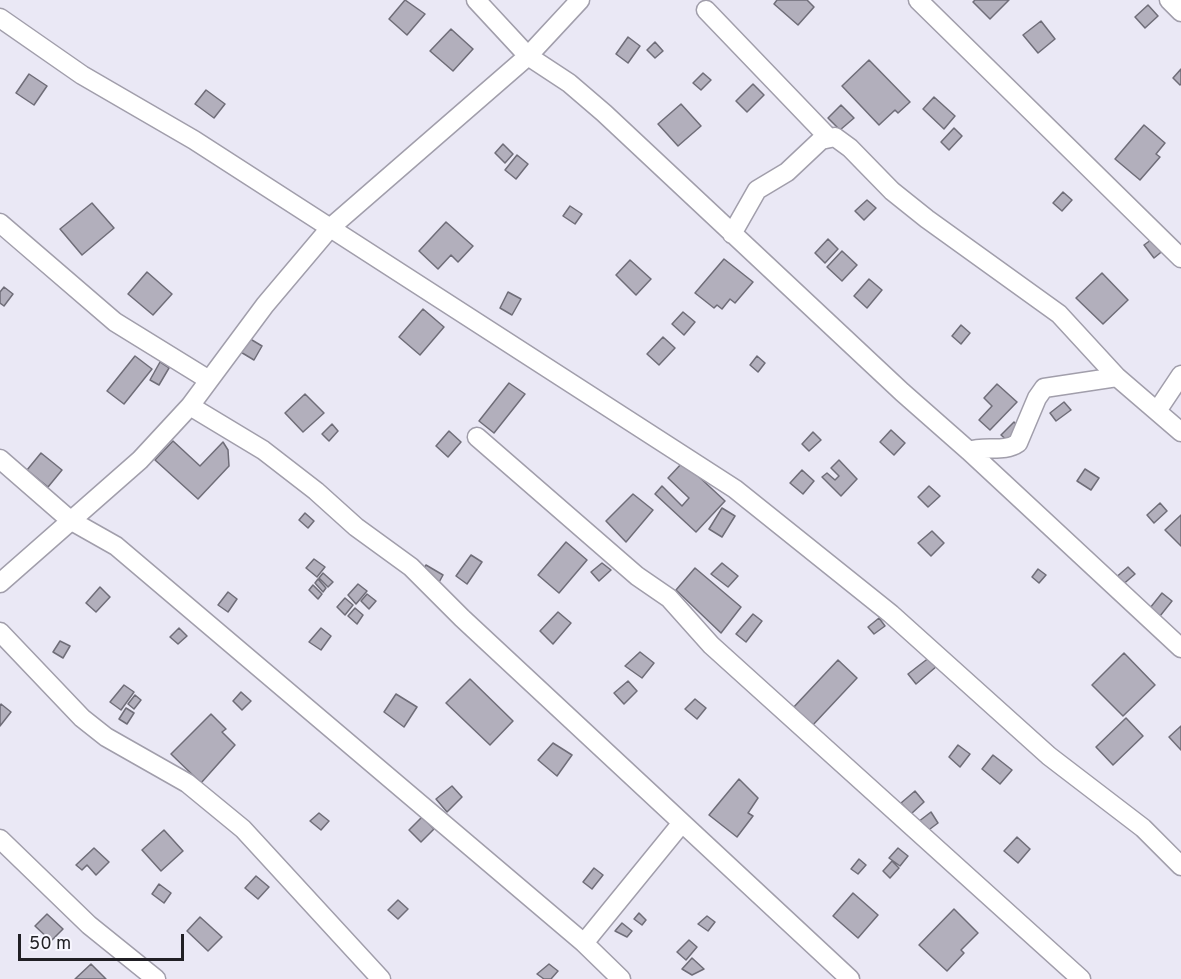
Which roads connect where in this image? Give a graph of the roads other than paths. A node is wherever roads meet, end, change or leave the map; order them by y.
1 (476, 0) edge
2 (580, 0) edge
3 (918, 0) edge
4 (1169, 0) edge
5 (706, 10) dead end
6 (1181, 12) edge
7 (0, 18) edge
8 (528, 56) junction
9 (828, 137) junction
10 (0, 223) edge
11 (330, 228) junction
12 (732, 234) junction
13 (1181, 258) edge
14 (1181, 375) edge
15 (1118, 376) junction
16 (209, 380) junction
17 (189, 406) junction
18 (1157, 411) junction
19 (1181, 432) edge
20 (477, 438) dead end
21 (969, 451) junction
22 (0, 459) edge
23 (70, 520) junction
24 (0, 583) edge
25 (0, 632) edge
26 (1181, 648) edge
27 (681, 824) junction
28 (0, 839) edge
29 (1181, 866) edge
30 (584, 943) junction
31 (156, 979) edge
32 (381, 979) edge
33 (621, 979) edge
34 (850, 979) edge
35 (1081, 979) edge

1 - 8 street
2 - 8 street
3 - 13 street
4 - 6 street
5 - 9 street
7 - 11 street
8 - 11 street
8 - 12 street
9 - 12 street
9 - 15 street
10 - 16 street
11 - 16 street
11 - 29 street
12 - 21 street
14 - 18 street
15 - 18 street
15 - 21 street
16 - 17 street
17 - 23 street
17 - 27 street
18 - 19 street
20 - 35 street
21 - 26 street
22 - 23 street
23 - 24 street
23 - 30 street
25 - 32 street
27 - 30 street
27 - 34 street
28 - 31 street
30 - 33 street

